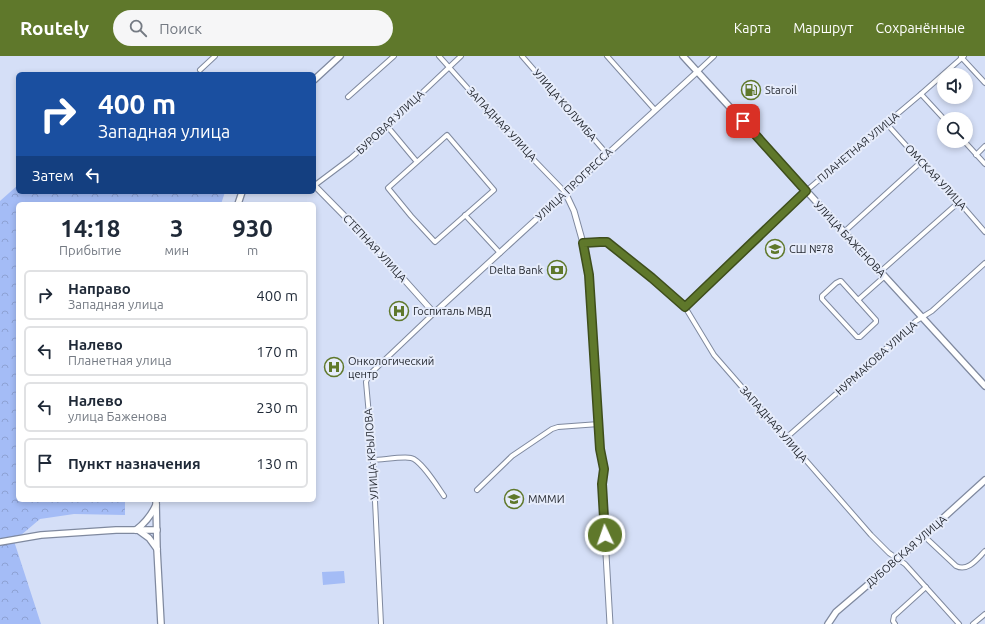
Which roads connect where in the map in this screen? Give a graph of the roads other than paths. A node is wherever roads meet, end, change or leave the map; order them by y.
1 (215, 56) edge
2 (340, 56) edge
3 (394, 56) edge
4 (439, 56) edge
5 (461, 56) edge
6 (522, 56) edge
7 (607, 56) edge
8 (683, 56) edge
9 (714, 56) edge
10 (962, 57) edge
11 (449, 67) junction
12 (200, 70) dead end
13 (697, 72) junction
14 (316, 78) edge
15 (985, 84) edge
16 (921, 94) junction
17 (348, 97) dead end
18 (655, 110) junction
19 (938, 112) edge
20 (886, 123) junction
21 (387, 126) junction
22 (985, 146) edge
23 (970, 148) edge
24 (607, 154) junction
25 (976, 155) junction
26 (417, 162) junction
27 (921, 162) junction
28 (985, 164) edge
29 (316, 184) edge
30 (316, 187) edge
31 (806, 191) junction
32 (566, 192) junction
33 (959, 202) junction
34 (465, 215) junction
35 (844, 232) junction
36 (985, 232) edge
37 (583, 243) junction
38 (500, 253) junction
39 (985, 263) edge
40 (882, 274) junction
41 (858, 300) junction
42 (685, 307) junction
43 (434, 313) junction
44 (923, 317) junction
45 (985, 386) edge
46 (599, 424) junction
47 (786, 438) junction
48 (373, 460) junction
49 (985, 480) edge
50 (477, 490) dead end
51 (444, 496) dead end
52 (156, 503) edge
53 (137, 530) junction
54 (157, 530) junction
55 (924, 536) junction
56 (0, 542) edge
57 (157, 549) junction
58 (985, 551) edge
59 (898, 559) junction
60 (926, 587) junction
61 (985, 614) edge
62 (161, 624) edge
63 (381, 624) edge
64 (610, 624) edge
65 (828, 624) edge
66 (895, 624) edge
67 (959, 624) edge
68 (973, 624) edge

1 - 12 street
2 - 14 main road
3 - 17 street
4 - 11 street, ЗАПАДНАЯ УЛИЦА
5 - 11 street, БУРОВАЯ УЛИЦА
6 - 24 street, УЛИЦА КОЛУМБА
7 - 18 street
8 - 13 main road, УЛИЦА БАЖЕНОВА
9 - 13 street, УЛИЦА ПРОГРЕССА
10 - 15 street
10 - 16 street, ПЛАНЕТНАЯ УЛИЦА
11 - 21 street, БУРОВАЯ УЛИЦА
11 - 32 street, ЗАПАДНАЯ УЛИЦА
13 - 18 street, УЛИЦА ПРОГРЕССА
13 - 31 main road, УЛИЦА БАЖЕНОВА
16 - 19 street
16 - 20 street, ПЛАНЕТНАЯ УЛИЦА
18 - 24 street, УЛИЦА ПРОГРЕССА
20 - 27 street, ОМСКАЯ УЛИЦА
20 - 31 street, ПЛАНЕТНАЯ УЛИЦА
21 - 26 street
21 - 29 street, БУРОВАЯ УЛИЦА
22 - 25 street
23 - 25 street
24 - 32 street, УЛИЦА ПРОГРЕССА
25 - 28 street
26 - 34 street
26 - 34 street
27 - 33 street, ОМСКАЯ УЛИЦА
27 - 35 street
30 - 43 street, СТЕПНАЯ УЛИЦА
31 - 35 main road, УЛИЦА БАЖЕНОВА
31 - 42 street, ПЛАНЕТНАЯ УЛИЦА
32 - 37 street
32 - 38 street, УЛИЦА ПРОГРЕССА
33 - 36 street, ОМСКАЯ УЛИЦА
33 - 40 street
34 - 38 street
35 - 40 main road, УЛИЦА БАЖЕНОВА
37 - 42 street, ЗАПАДНАЯ УЛИЦА
37 - 46 street
38 - 43 street, УЛИЦА ПРОГРЕССА
39 - 44 street, НУРМАКОВА УЛИЦА
40 - 41 street
40 - 44 main road, УЛИЦА БАЖЕНОВА
41 - 41 street
42 - 47 street, ЗАПАДНАЯ УЛИЦА
43 - 48 street, УЛИЦА КРЫЛОВА
44 - 45 main road, УЛИЦА БАЖЕНОВА
44 - 47 street, НУРМАКОВА УЛИЦА
46 - 50 street
46 - 64 street
47 - 59 street, ЗАПАДНАЯ УЛИЦА
48 - 51 street
48 - 63 street, УЛИЦА КРЫЛОВА
49 - 55 main road, ДУБОВСКАЯ УЛИЦА
52 - 53 main road
52 - 54 main road
53 - 54 main road
53 - 56 main road
53 - 57 main road
54 - 57 main road
55 - 58 street
55 - 59 main road, ДУБОВСКАЯ УЛИЦА
57 - 62 main road
59 - 60 street, ЗАПАДНАЯ УЛИЦА
59 - 65 main road, ДУБОВСКАЯ УЛИЦА
60 - 66 street
60 - 67 street, ЗАПАДНАЯ УЛИЦА
61 - 68 street

